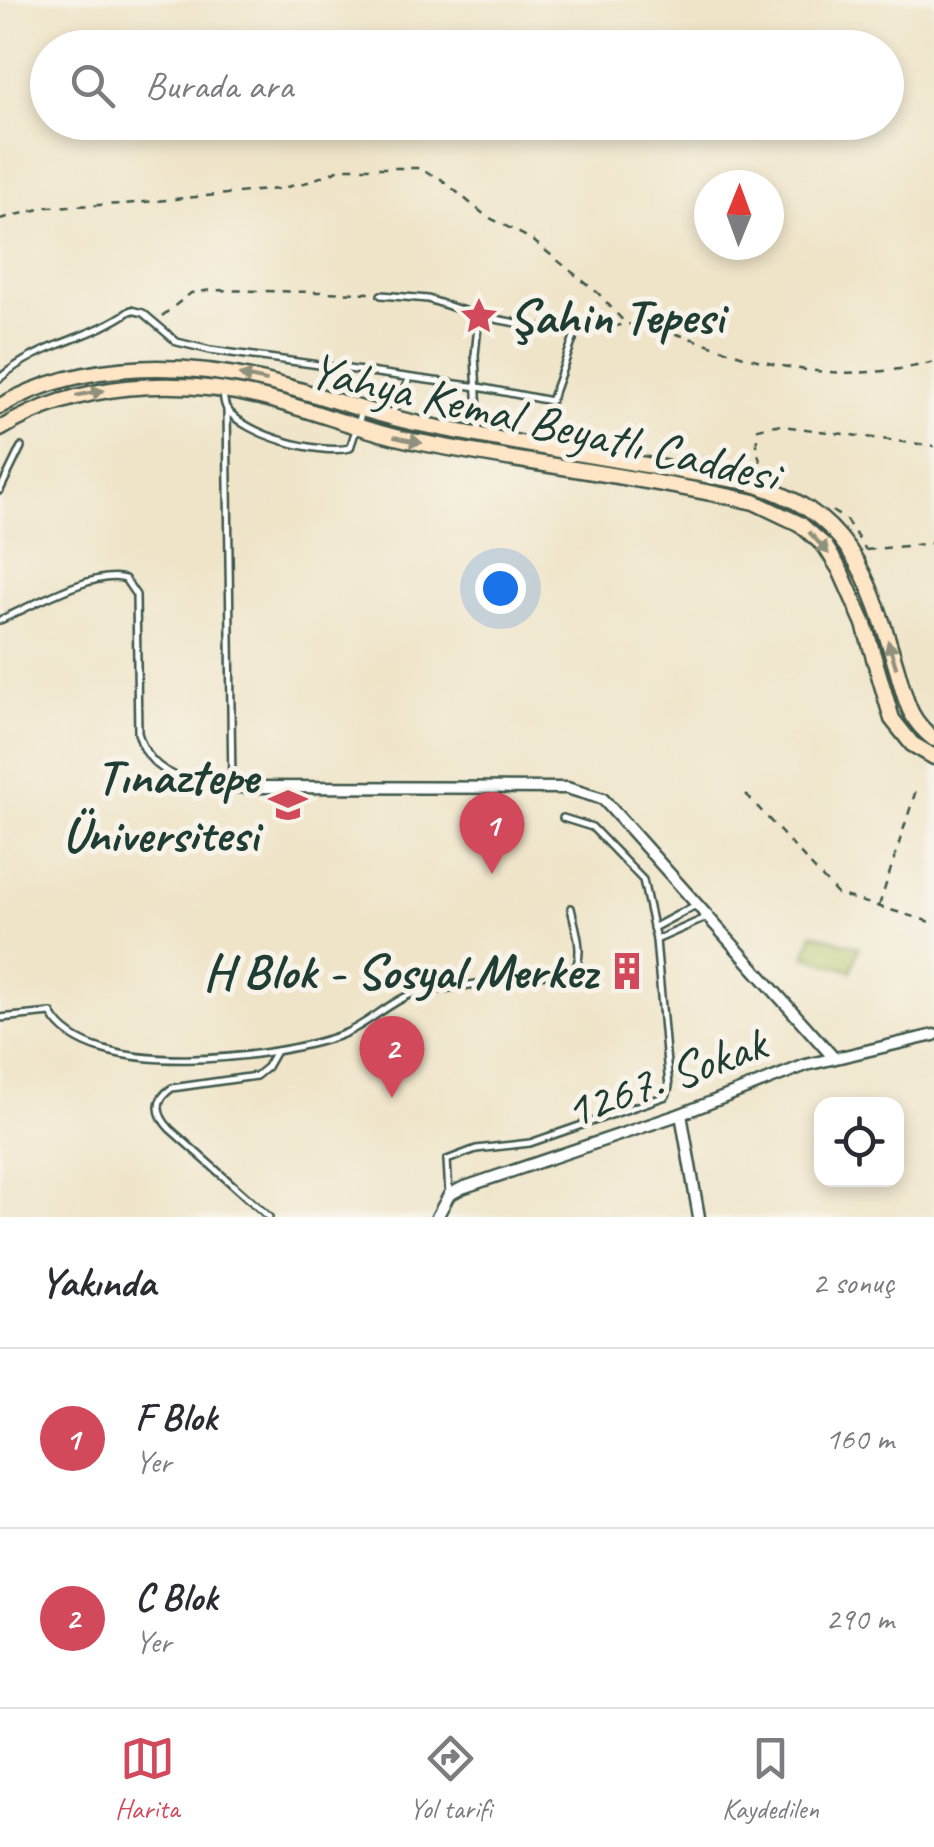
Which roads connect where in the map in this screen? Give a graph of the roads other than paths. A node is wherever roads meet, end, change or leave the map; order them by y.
1 (382, 295) road end
2 (479, 316) junction
3 (0, 378) edge
4 (409, 380) junction
5 (478, 387) junction
6 (222, 390) junction
7 (0, 406) edge
8 (227, 410) junction
9 (362, 410) junction
10 (390, 418) junction
11 (358, 426) junction
12 (0, 429) edge
13 (479, 436) junction
14 (514, 442) junction
15 (22, 447) dead end
16 (511, 459) junction
17 (0, 490) edge
18 (0, 620) edge
19 (934, 738) edge
20 (934, 757) edge
21 (192, 782) joint
22 (232, 788) junction
23 (563, 818) dead end
24 (698, 904) junction
25 (571, 908) dead end
26 (709, 917) junction
27 (654, 928) junction
28 (656, 940) junction
29 (0, 1018) edge
30 (934, 1036) edge
31 (276, 1050) junction
32 (833, 1056) junction
33 (682, 1114) junction
34 (450, 1194) junction
35 (270, 1217) edge
36 (437, 1217) edge
37 (698, 1217) edge

1 - 2 lane
2 - 5 lane
2 - 5 lane
3 - 4 lane
4 - 5 lane
4 - 10 lane
5 - 13 lane
6 - 8 lane
6 - 11 main road, Yahya Kemal Beyatlı Caddesi
12 -> 6 main road, Yahya Kemal Beyatlı Caddesi
9 -> 7 main road, Yahya Kemal Beyatlı Caddesi
8 - 11 lane
8 - 22 lane
9 - 10 main road, Yahya Kemal Beyatlı Caddesi
9 - 11 lane
10 - 13 main road, Yahya Kemal Beyatlı Caddesi
11 -> 16 main road, Yahya Kemal Beyatlı Caddesi
13 - 14 main road, Yahya Kemal Beyatlı Caddesi
14 - 16 main road
19 -> 14 main road, Yahya Kemal Beyatlı Caddesi
15 - 17 lane
16 -> 20 main road, Yahya Kemal Beyatlı Caddesi
18 - 21 lane
21 - 22 street
22 - 24 street
23 - 27 lane
24 - 26 street
24 - 27 lane
25 - 31 lane
26 - 28 lane
26 - 32 street
27 - 28 lane
28 - 34 lane
29 - 31 lane
30 - 32 street, 1267. Sokak
31 - 35 lane
32 - 33 street, 1267. Sokak
33 - 34 street, 1267. Sokak
33 - 37 street
34 - 36 street

